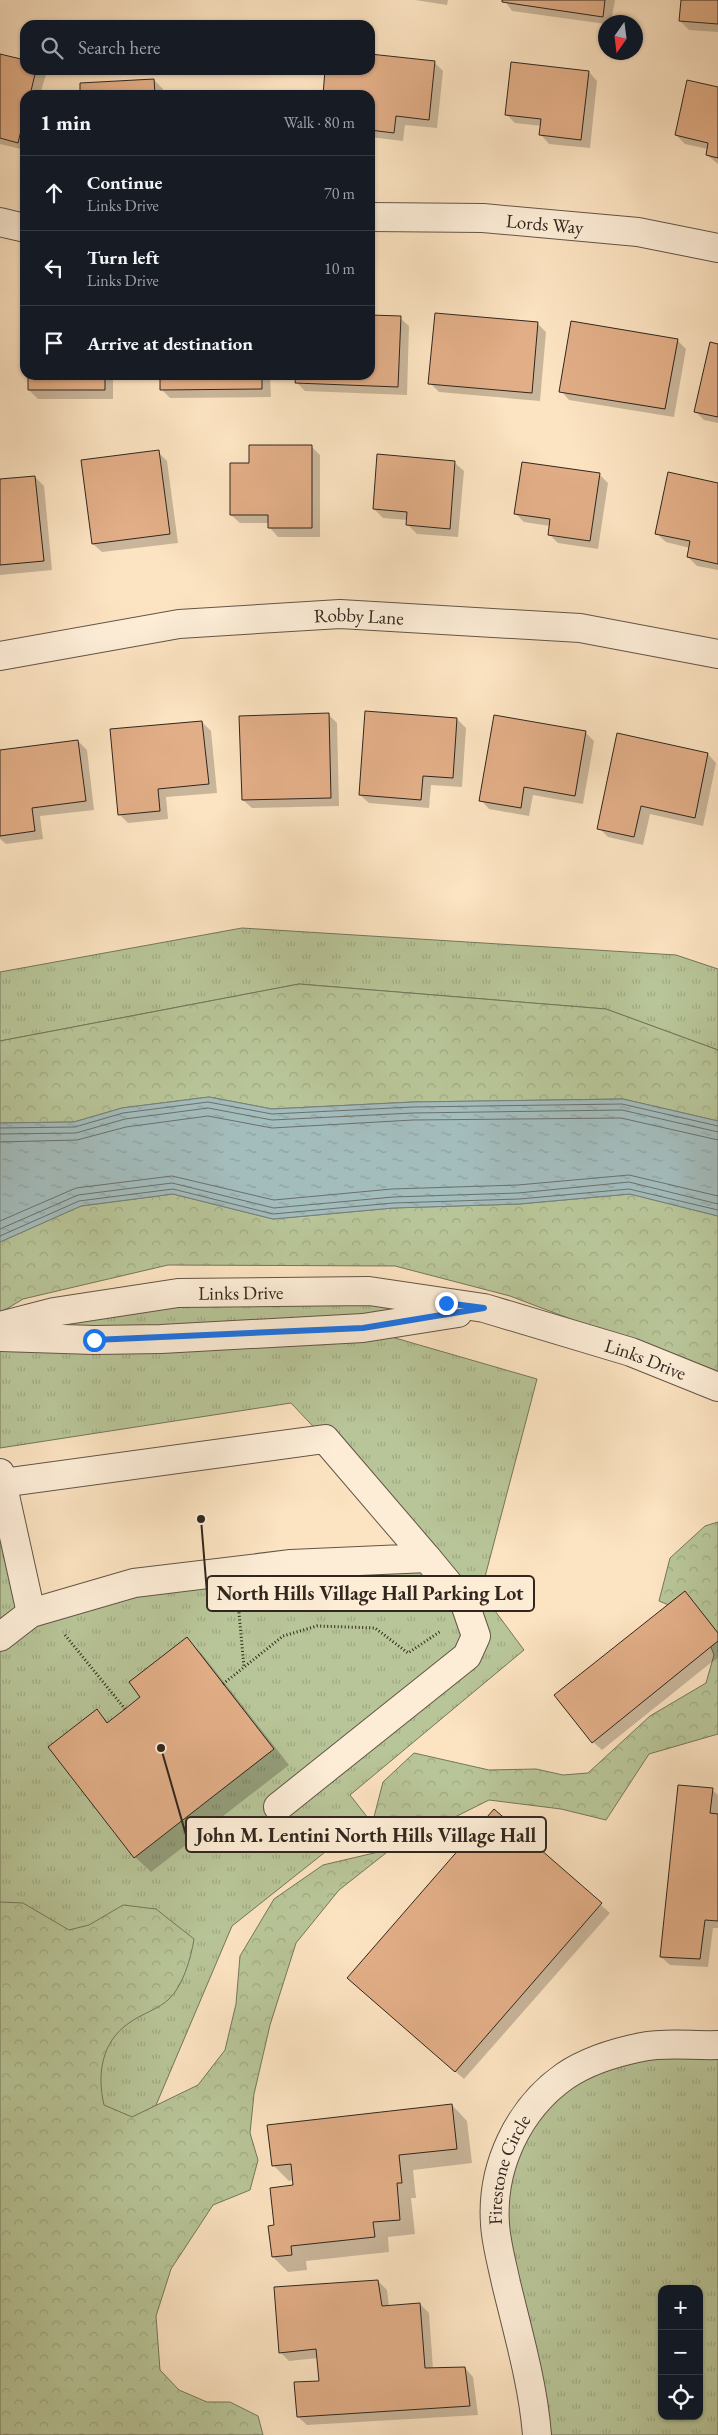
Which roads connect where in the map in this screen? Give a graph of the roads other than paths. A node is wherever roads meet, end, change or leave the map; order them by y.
1 (375, 217) edge
2 (0, 222) edge
3 (20, 227) edge
4 (718, 248) edge
5 (718, 654) edge
6 (0, 656) edge
7 (484, 1308) junction
8 (0, 1326) edge
9 (0, 1337) edge
10 (718, 1387) edge
11 (1, 1478) edge
12 (427, 1558) junction
13 (38, 1611) junction
14 (0, 1637) edge
15 (278, 1806) dead end
16 (718, 2045) edge
17 (537, 2435) edge

1 - 4 street, Lords Way
2 - 3 street
5 - 6 street, Robby Lane
7 - 8 street, Links Drive
7 - 9 street, Links Drive
7 - 10 street, Links Drive
11 - 12 street
11 - 13 street
12 - 13 street
12 - 15 street
13 - 14 street
16 - 17 street, Firestone Circle

